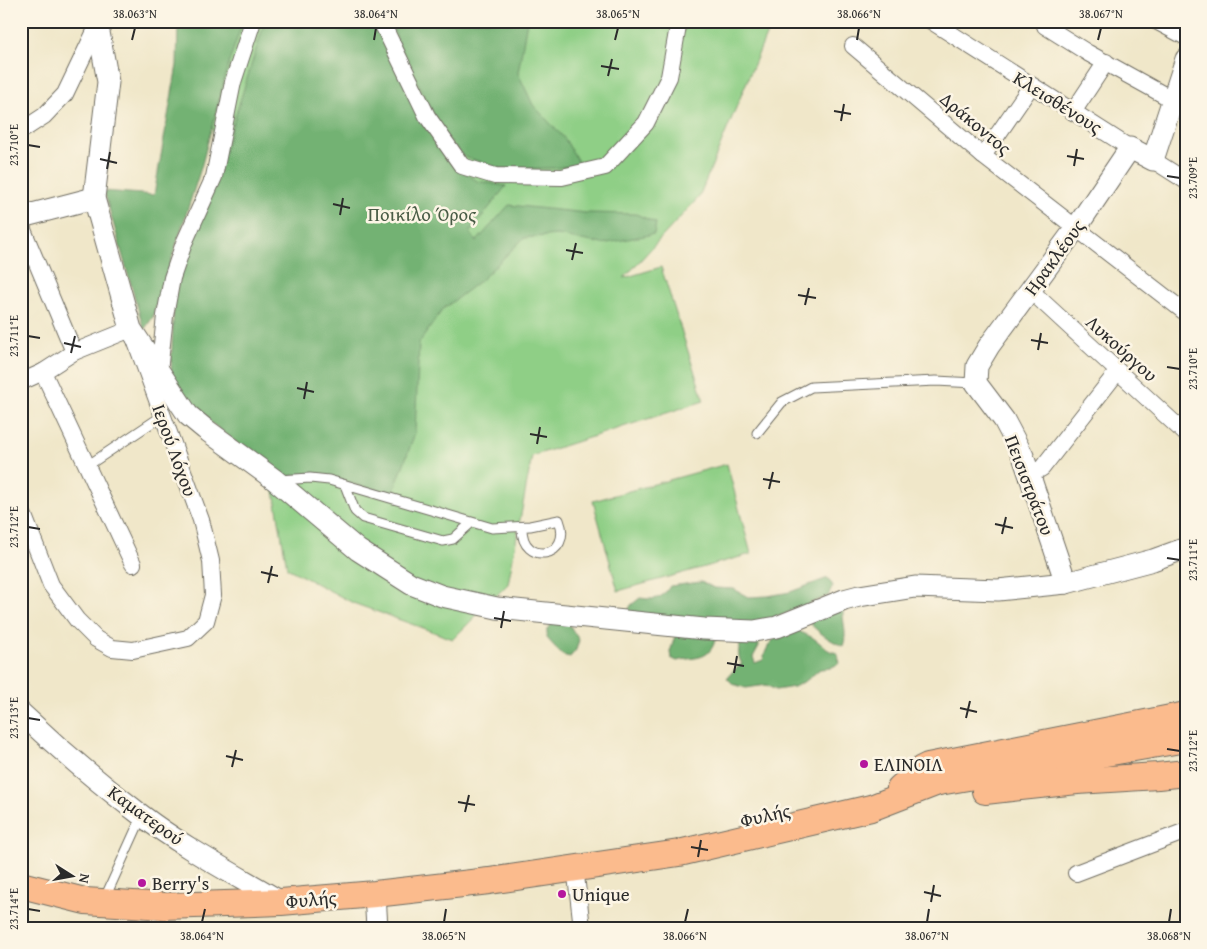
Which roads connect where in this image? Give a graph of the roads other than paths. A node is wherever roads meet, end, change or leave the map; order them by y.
1 (252, 21) edge
2 (381, 21) edge
3 (679, 21) edge
4 (930, 21) edge
5 (1048, 21) edge
6 (1156, 21) edge
7 (97, 23) edge
8 (1186, 37) edge
9 (853, 46) dead end
10 (1186, 59) edge
11 (1106, 62) junction
12 (1031, 86) junction
13 (1176, 101) junction
14 (1073, 112) junction
15 (21, 131) edge
16 (1130, 148) junction
17 (983, 156) junction
18 (1152, 160) junction
19 (1186, 182) edge
20 (94, 198) junction
21 (21, 218) edge
22 (21, 225) edge
23 (1076, 228) junction
24 (1031, 291) junction
25 (1186, 313) edge
26 (131, 329) junction
27 (74, 352) junction
28 (1118, 371) junction
29 (43, 372) junction
30 (159, 372) junction
31 (977, 374) junction
32 (21, 382) edge
33 (162, 416) junction
34 (756, 433) dead end
35 (1186, 434) edge
36 (87, 466) junction
37 (1030, 475) junction
38 (275, 480) junction
39 (345, 485) junction
40 (24, 516) dead end
41 (471, 523) junction
42 (522, 527) junction
43 (1186, 548) edge
44 (133, 564) dead end
45 (1066, 583) junction
46 (21, 713) edge
47 (1186, 715) edge
48 (1186, 739) edge
49 (1186, 773) edge
50 (933, 784) junction
51 (900, 788) junction
52 (871, 808) junction
53 (142, 816) junction
54 (1186, 831) edge
55 (602, 864) junction
56 (575, 867) junction
57 (1076, 873) dead end
58 (21, 885) edge
59 (375, 894) junction
60 (281, 902) junction
61 (102, 904) junction
62 (376, 928) edge
63 (582, 928) edge

1 - 30 street
2 - 3 street
4 - 12 street, Κλεισθένους
5 - 11 street
6 - 8 street
7 - 15 street
7 - 20 street, Ιερού Λόχου
9 - 17 street, Δράκοντος
10 - 13 street
11 - 13 street
11 - 14 street
12 - 14 street, Κλεισθένους
12 - 17 street
13 - 18 street
14 - 16 street, Κλεισθένους
16 - 18 street, Κλεισθένους
16 - 23 street, Ηρακλέους
17 - 23 street, Δράκοντος
18 - 19 street, Κλεισθένους
20 - 21 street
20 - 26 street, Ιερού Λόχου
22 - 27 street
23 - 24 street, Ηρακλέους
23 - 25 street, Δράκοντος
24 - 28 street, Λυκούργου
24 - 31 street, Ηρακλέους
26 - 27 street
26 - 30 street
26 - 33 street, Ιερού Λόχου
27 - 29 street
28 - 35 street, Λυκούργου
28 - 37 street
29 - 32 street
29 - 36 street
30 - 38 street
31 - 34 lane
31 - 37 street, Πεισιστράτου
33 - 36 lane
33 - 40 street, Ιερού Λόχου
36 - 44 street
37 - 45 street, Πεισιστράτου
38 - 39 lane
38 - 45 street
39 - 41 lane
39 - 41 lane
41 - 42 lane
42 - 42 lane
43 - 45 street
46 - 53 street, Καματερού
47 - 51 main road
48 - 50 main road, Φυλής
49 - 52 main road
50 - 51 main road, Φυλής
50 - 52 main road, Φυλής
51 - 55 main road, Φυλής
52 - 55 main road, Φυλής
53 - 60 street, Καματερού
53 - 61 lane
54 - 57 street
55 - 56 main road, Φυλής
56 - 59 main road, Φυλής
56 - 63 street
58 - 61 main road, Φυλής
59 - 60 main road, Φυλής
59 - 62 street
60 - 61 main road, Φυλής

